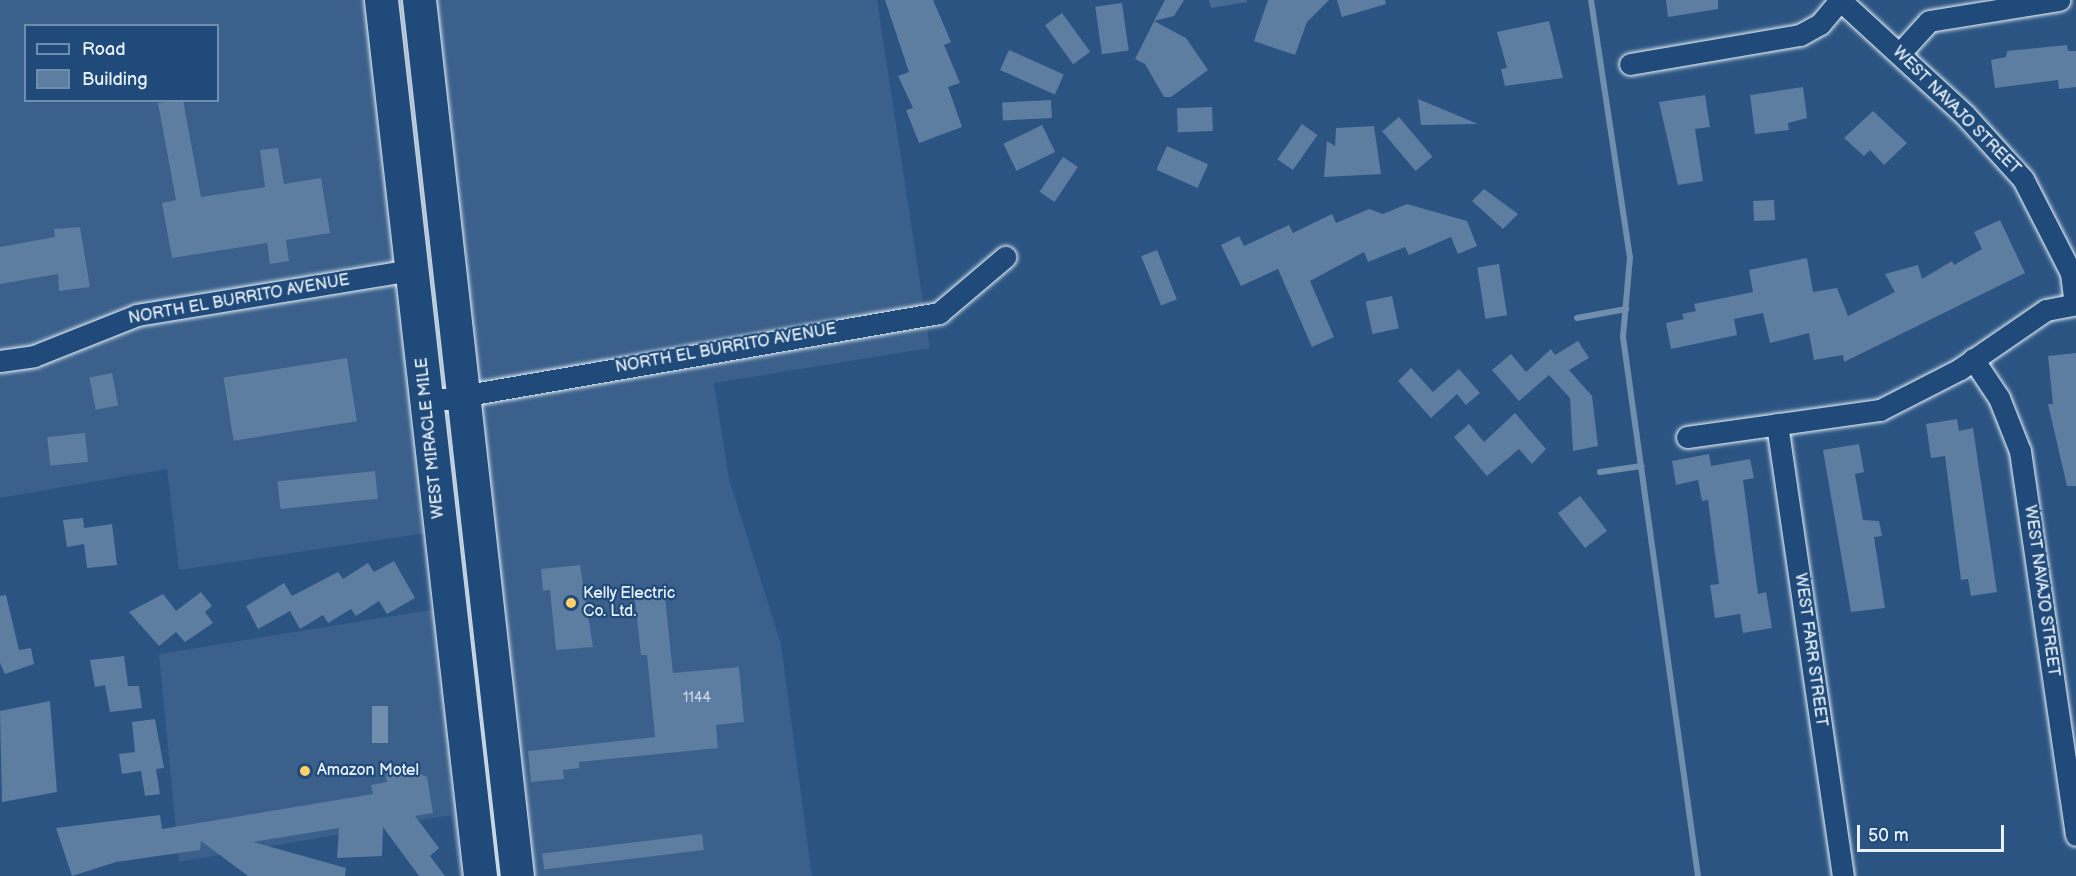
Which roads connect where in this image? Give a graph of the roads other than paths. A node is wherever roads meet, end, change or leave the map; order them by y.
1 (381, 0) edge
2 (419, 0) edge
3 (1840, 0) edge
4 (2059, 0) edge
5 (1900, 53) junction
6 (1630, 63) dead end
7 (1005, 256) dead end
8 (412, 270) junction
9 (2075, 304) edge
10 (1973, 359) junction
11 (0, 361) edge
12 (464, 396) junction
13 (427, 402) junction
14 (1777, 424) junction
15 (1687, 437) dead end
16 (469, 780) junction
17 (2076, 835) edge
18 (480, 876) edge
19 (495, 876) edge
20 (517, 876) edge
21 (1843, 876) edge

1 - 8 highway, WEST MIRACLE MILE
2 - 12 highway
3 - 5 street, WEST NAVAJO STREET
3 - 6 street
4 - 5 street
5 - 9 street, WEST NAVAJO STREET
7 - 12 street, NORTH EL BURRITO AVENUE
8 - 11 street, NORTH EL BURRITO AVENUE
8 - 13 highway, WEST MIRACLE MILE
9 - 10 street
10 - 14 street
10 - 17 street, WEST NAVAJO STREET
12 - 13 street, NORTH EL BURRITO AVENUE
12 - 20 highway
13 - 16 highway, WEST MIRACLE MILE
14 - 15 street
14 - 21 street, WEST FARR STREET
16 - 18 highway, WEST MIRACLE MILE
16 - 19 highway

